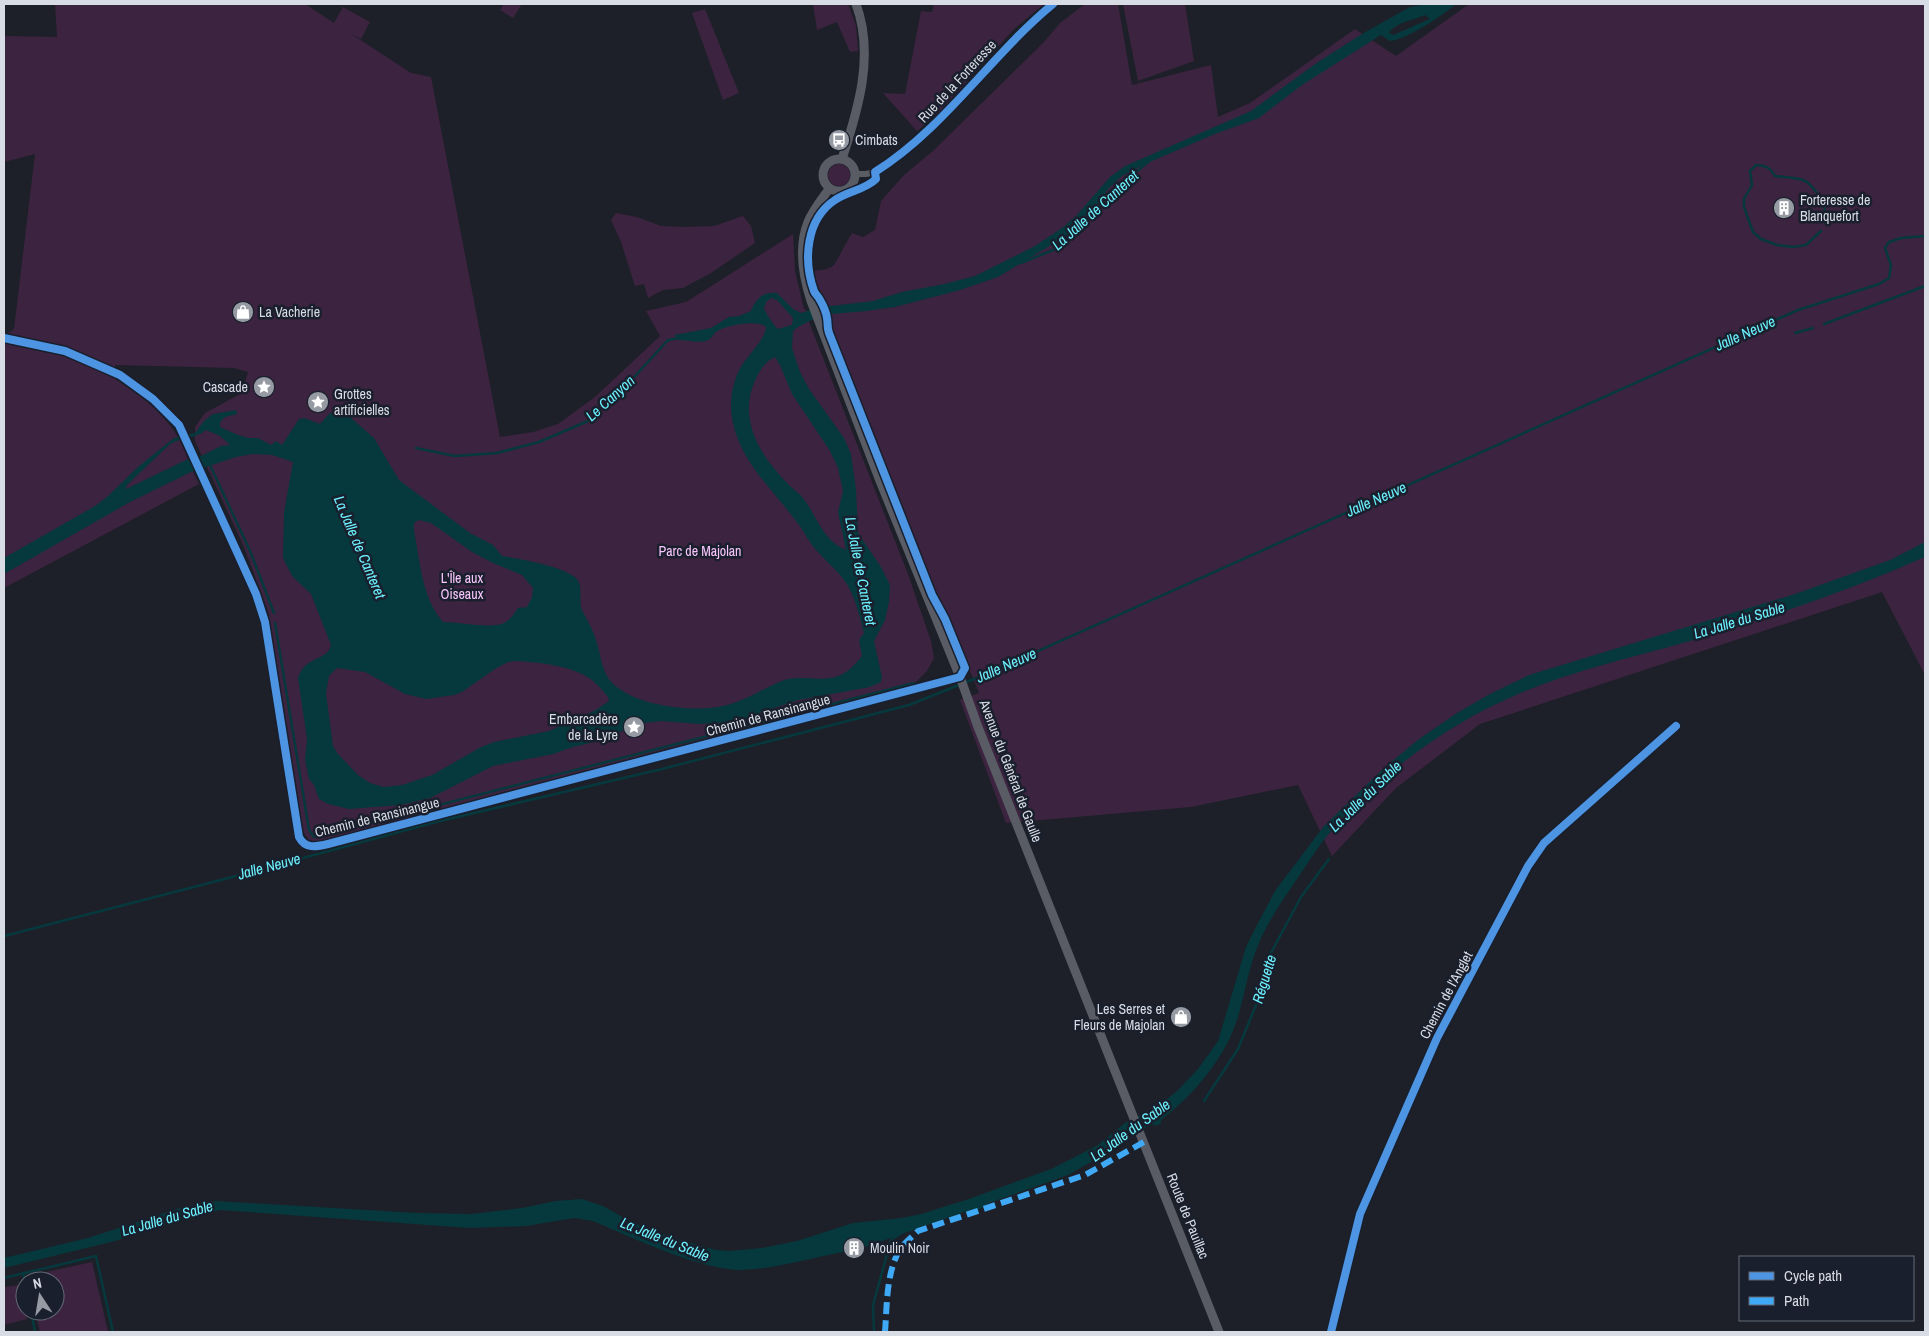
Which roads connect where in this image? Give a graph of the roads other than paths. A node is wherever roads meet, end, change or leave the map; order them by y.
1 (856, 4) edge
2 (1053, 4) edge
3 (842, 159) junction
4 (855, 174) junction
5 (829, 189) junction
6 (4, 338) edge
7 (120, 375) joint
8 (960, 677) junction
9 (1676, 726) dead end
10 (1131, 1111) joint
11 (1220, 1332) edge
12 (1331, 1332) edge

1 - 3 main road
2 - 4 street, Rue de la Forteresse
3 - 4 main road
3 - 5 main road
4 - 5 main road
5 - 8 main road, Avenue du Général de Gaulle
6 - 7 street, Chemin de Ransinangue
7 - 8 street, Chemin de Ransinangue
8 - 10 main road, Avenue du Général de Gaulle
9 - 12 street, Chemin de l'Anglet
10 - 11 main road, Route de Pauillac

